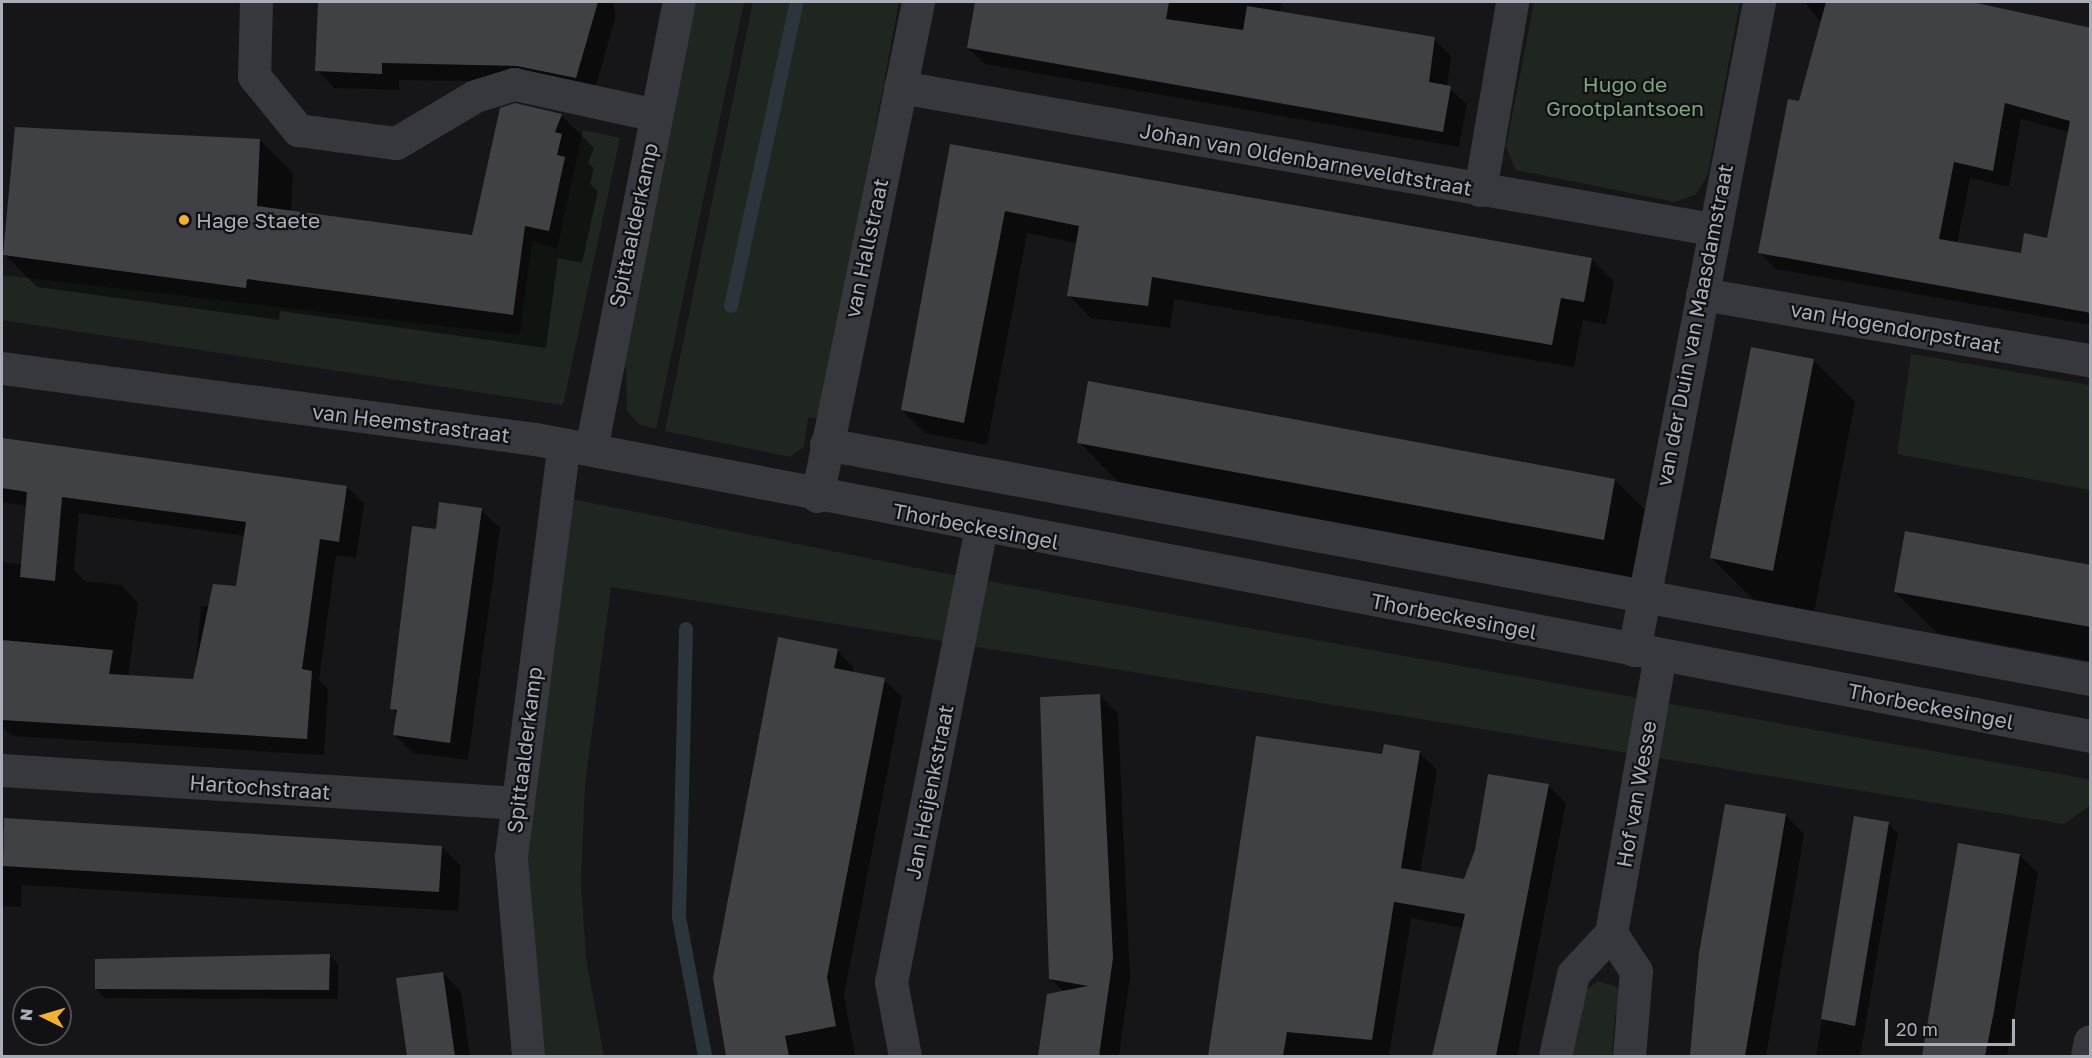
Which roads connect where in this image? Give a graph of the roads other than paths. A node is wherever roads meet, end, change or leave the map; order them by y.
1 (256, 2) edge
2 (679, 2) edge
3 (918, 2) edge
4 (1512, 2) edge
5 (1759, 2) edge
6 (900, 87) junction
7 (656, 115) junction
8 (1480, 190) junction
9 (1712, 229) junction
10 (1702, 294) junction
11 (2091, 360) edge
12 (2, 368) edge
13 (826, 444) junction
14 (577, 447) junction
15 (817, 496) junction
16 (981, 527) junction
17 (1641, 597) junction
18 (1647, 652) junction
19 (2091, 680) edge
20 (2091, 736) edge
21 (2, 770) edge
22 (518, 803) junction
23 (1611, 933) junction
24 (2091, 1041) edge
25 (528, 1056) edge
26 (905, 1056) edge
27 (1555, 1056) edge
28 (1629, 1056) edge
29 (2087, 1056) edge

1 - 7 street
2 - 7 street, Spittaalderkamp
3 - 6 street, van Hallstraat
4 - 8 street
5 - 9 street, van der Duin van Maasdamstraat
6 - 8 street, Johan van Oldenbarneveldtstraat
6 - 13 street, van Hallstraat
7 - 14 street, Spittaalderkamp
8 - 9 street, Johan van Oldenbarneveldtstraat
9 - 10 street, van der Duin van Maasdamstraat
10 - 11 street, van Hogendorpstraat
10 - 17 street, van der Duin van Maasdamstraat
12 - 14 street, van Heemstrastraat
13 - 15 street, van Hallstraat
13 - 17 street
14 - 15 street, van Heemstrastraat
14 - 22 street, Spittaalderkamp
15 - 16 street, Thorbeckesingel
16 - 18 street, Thorbeckesingel
16 - 26 street, Jan Heijenkstraat
17 - 18 street, van der Duin van Maasdamstraat
17 - 19 street
18 - 20 street, Thorbeckesingel
18 - 23 street, Hof van Wesse
21 - 22 street, Hartochstraat
22 - 25 street, Spittaalderkamp
23 - 27 street
23 - 28 street
24 - 29 street

